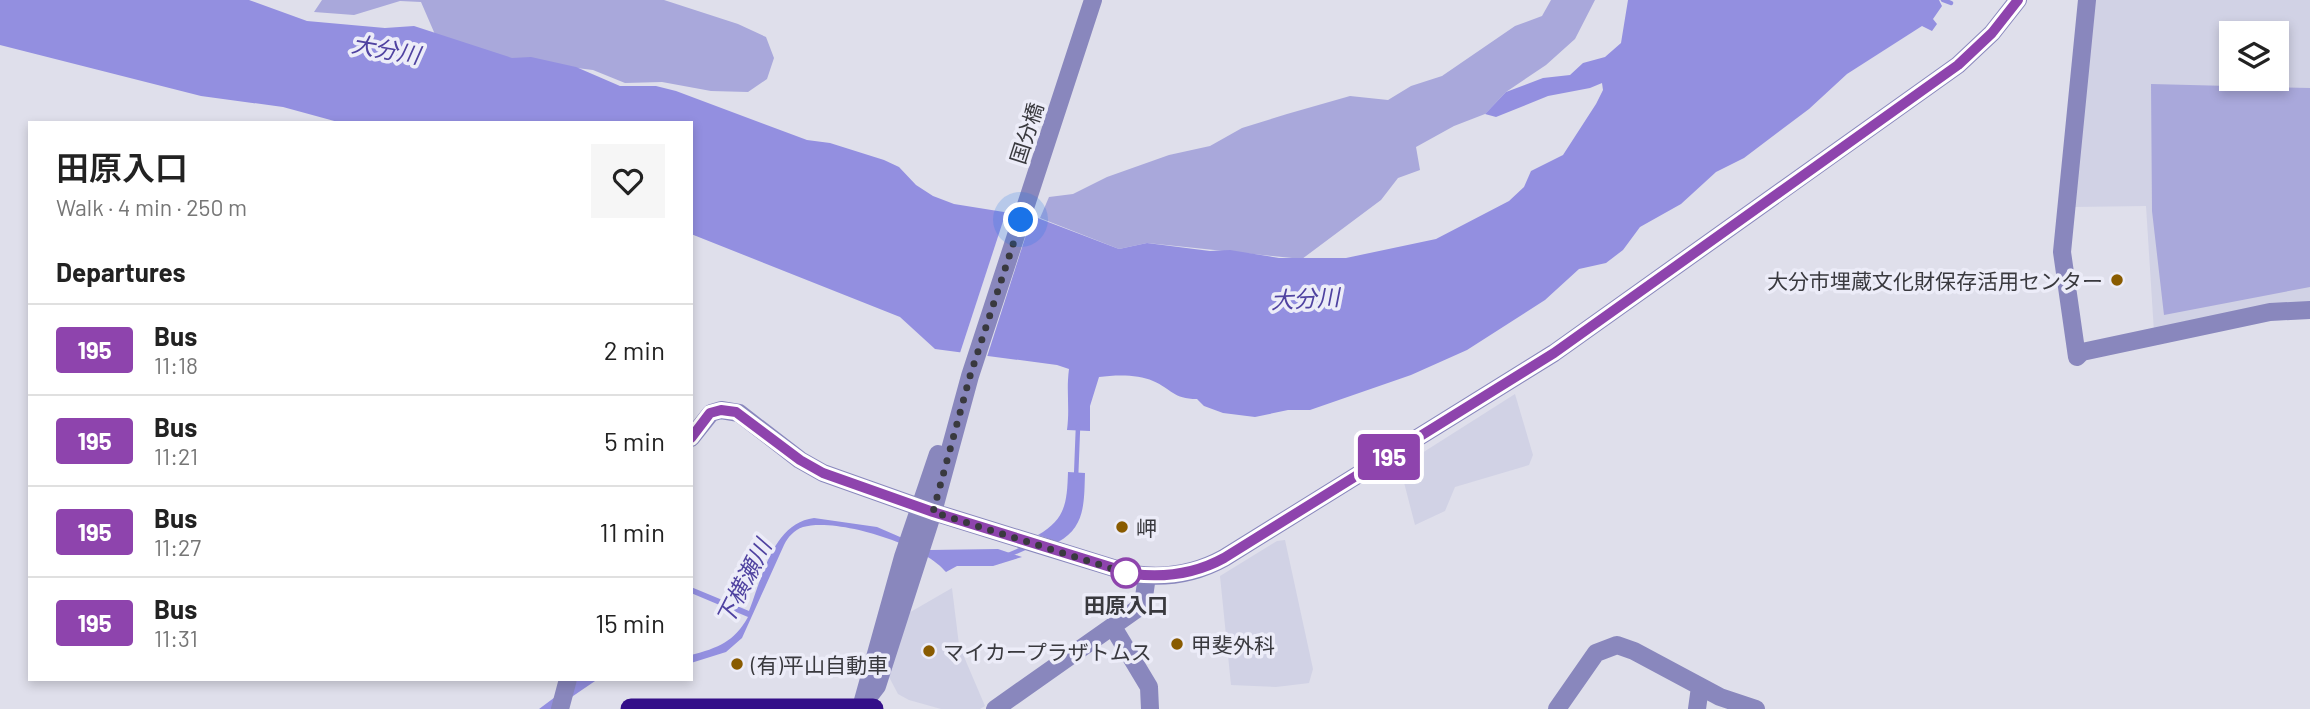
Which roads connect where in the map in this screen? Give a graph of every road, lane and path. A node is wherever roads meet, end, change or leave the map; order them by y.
1 (1093, 0) edge
2 (2018, 0) edge
3 (2087, 0) edge
4 (2310, 310) edge
5 (693, 435) edge
6 (925, 510) junction
7 (1147, 576) junction
8 (1114, 627) junction
9 (567, 681) edge
10 (1700, 687) junction
11 (865, 708) edge
12 (560, 709) edge
13 (631, 709) edge
14 (996, 709) edge
15 (1150, 709) edge
16 (1558, 709) edge
17 (1697, 709) edge
18 (1756, 709) edge

1 - 6 street, 国分橋
2 - 7 street
3 - 4 street
5 - 6 street
6 - 7 street
6 - 11 street, 国分橋
7 - 8 street
8 - 14 street
8 - 15 street
9 - 12 street
10 - 16 street
10 - 17 street
10 - 18 street
11 - 13 highway

